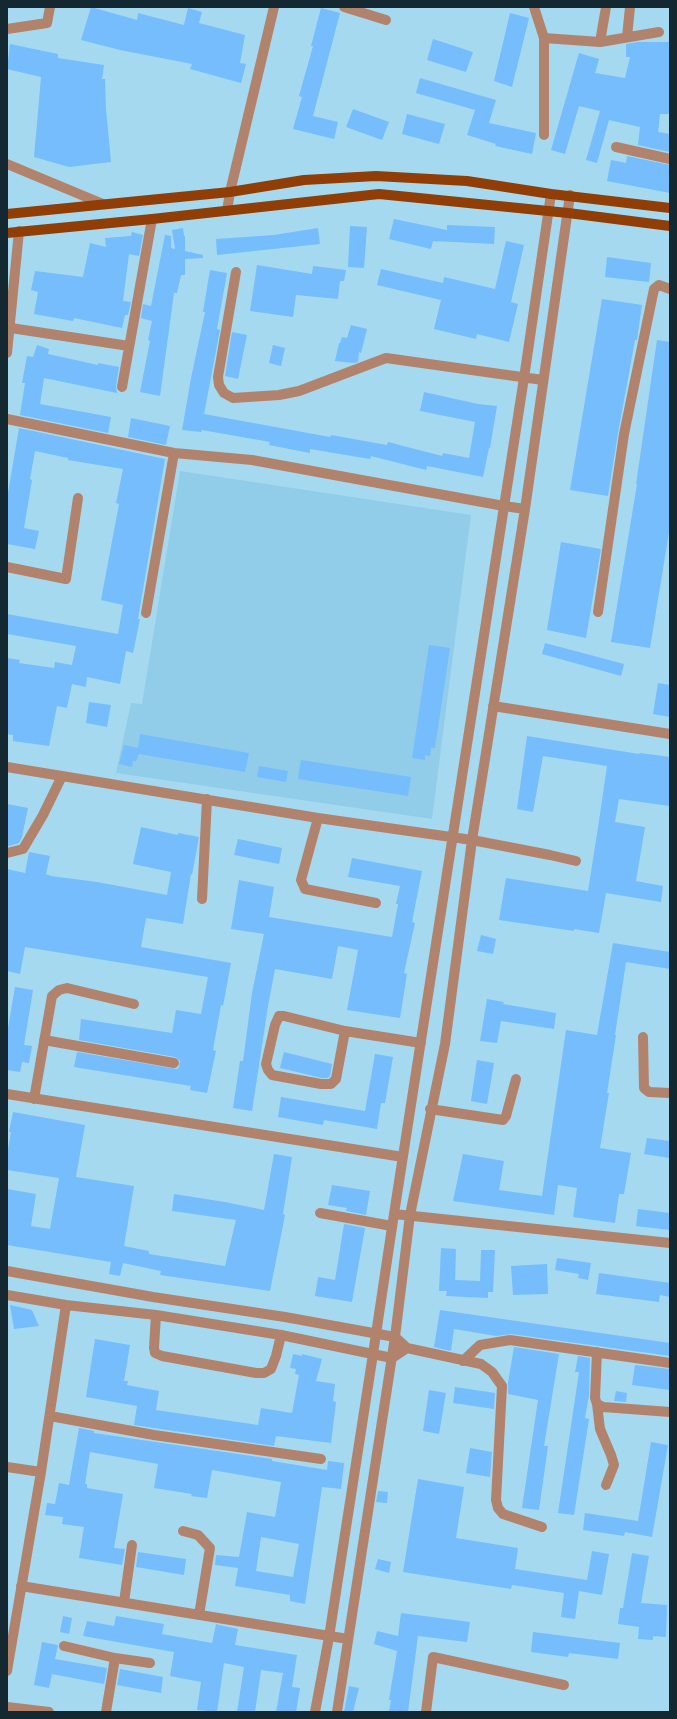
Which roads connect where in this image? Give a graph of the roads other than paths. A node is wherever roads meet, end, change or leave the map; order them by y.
1 (50, 7) edge
2 (274, 7) edge
3 (344, 7) edge
4 (534, 7) edge
5 (606, 7) edge
6 (630, 7) edge
7 (386, 20) dead end
8 (7, 29) edge
9 (659, 32) dead end
10 (627, 37) junction
11 (544, 38) junction
12 (600, 42) junction
13 (544, 135) dead end
14 (616, 147) dead end
15 (670, 159) edge
16 (7, 164) edge
17 (230, 192) junction
18 (551, 194) junction
19 (570, 195) junction
20 (102, 204) junction
21 (670, 208) edge
22 (227, 211) junction
23 (550, 212) junction
24 (568, 213) junction
25 (7, 214) edge
26 (152, 219) junction
27 (670, 226) edge
28 (19, 231) junction
29 (7, 233) edge
30 (236, 272) dead end
31 (670, 289) edge
32 (11, 328) junction
33 (129, 346) junction
34 (7, 353) edge
35 (524, 378) junction
36 (543, 380) junction
37 (122, 387) dead end
38 (7, 419) edge
39 (174, 453) junction
40 (78, 498) dead end
41 (504, 506) junction
42 (525, 509) junction
43 (7, 567) edge
44 (598, 612) dead end
45 (146, 613) dead end
46 (493, 706) junction
47 (670, 734) edge
48 (7, 767) edge
49 (62, 776) junction
50 (207, 799) junction
51 (318, 818) junction
52 (453, 838) junction
53 (472, 840) junction
54 (7, 852) edge
55 (576, 862) dead end
56 (202, 899) dead end
57 (376, 903) dead end
58 (134, 1004) dead end
59 (345, 1031) junction
60 (643, 1037) dead end
61 (44, 1040) junction
62 (421, 1044) junction
63 (174, 1063) dead end
64 (516, 1079) dead end
65 (670, 1093) edge
66 (7, 1094) edge
67 (34, 1099) junction
68 (430, 1109) junction
69 (403, 1157) junction
70 (320, 1213) dead end
71 (394, 1214) junction
72 (410, 1215) junction
73 (392, 1226) junction
74 (670, 1243) edge
75 (7, 1270) edge
76 (7, 1295) edge
77 (66, 1306) junction
78 (156, 1315) junction
79 (280, 1335) junction
80 (376, 1335) junction
81 (395, 1338) junction
82 (407, 1348) junction
83 (597, 1352) junction
84 (373, 1354) junction
85 (392, 1358) junction
86 (463, 1361) junction
87 (670, 1363) edge
88 (597, 1404) junction
89 (670, 1412) edge
90 (50, 1416) junction
91 (321, 1459) dead end
92 (7, 1467) edge
93 (42, 1472) junction
94 (606, 1485) dead end
95 (542, 1527) dead end
96 (183, 1531) dead end
97 (132, 1545) dead end
98 (21, 1586) junction
99 (124, 1602) junction
100 (199, 1615) junction
101 (329, 1637) junction
102 (348, 1639) junction
103 (64, 1646) dead end
104 (115, 1658) junction
105 (150, 1663) dead end
106 (7, 1672) edge
107 (564, 1685) dead end
108 (7, 1707) edge
109 (48, 1712) edge
110 (106, 1712) edge
111 (315, 1712) edge
112 (337, 1712) edge
113 (426, 1712) edge

1 - 8 street
2 - 17 street
3 - 7 street
4 - 11 street
5 - 12 street
6 - 10 street
9 - 10 street
10 - 12 street
11 - 12 street
11 - 13 street
14 - 15 street
16 - 20 street
17 - 18 main road
17 - 20 main road
17 - 22 street
18 - 19 main road
18 - 23 street
19 - 21 main road
19 - 24 street
20 - 25 main road
22 - 23 main road
22 - 26 main road
23 - 24 main road
23 - 35 street
24 - 27 main road
24 - 36 street
26 - 28 main road
26 - 33 street
28 - 29 main road
28 - 32 street
30 - 35 street
31 - 44 street
32 - 33 street
32 - 34 street
33 - 37 street
35 - 36 street
35 - 41 street
36 - 42 street
38 - 39 street
39 - 41 street
39 - 45 street
40 - 43 street
41 - 42 street
41 - 52 street
42 - 46 street
46 - 47 street
46 - 53 street
48 - 49 street
49 - 50 street
49 - 54 street
50 - 51 street
50 - 56 street
51 - 52 street
51 - 57 street
52 - 53 street
52 - 62 street
53 - 55 street
53 - 68 street
58 - 61 street
59 - 59 street
59 - 62 street
60 - 65 street
61 - 63 street
61 - 67 street
62 - 69 street
64 - 68 street
66 - 67 street
67 - 69 street
68 - 72 street
69 - 71 street
70 - 73 street
71 - 72 street
71 - 73 street
72 - 74 street
72 - 81 street
73 - 80 street
75 - 80 street
76 - 77 street
77 - 78 street
77 - 90 street
78 - 79 street
78 - 79 street
79 - 84 street
80 - 81 street
80 - 84 street
81 - 82 street
81 - 85 street
82 - 85 street
82 - 86 street
83 - 86 street
83 - 87 street
83 - 88 street
84 - 85 street
84 - 101 street
85 - 102 street
86 - 95 street
88 - 89 street
88 - 94 street
90 - 91 street
90 - 93 street
92 - 93 street
93 - 98 street
96 - 100 street
97 - 99 street
98 - 99 street
98 - 106 street
99 - 100 street
100 - 101 street
101 - 102 street
101 - 111 street
102 - 112 street
103 - 104 street
104 - 105 street
104 - 110 street
107 - 113 street
108 - 109 street

